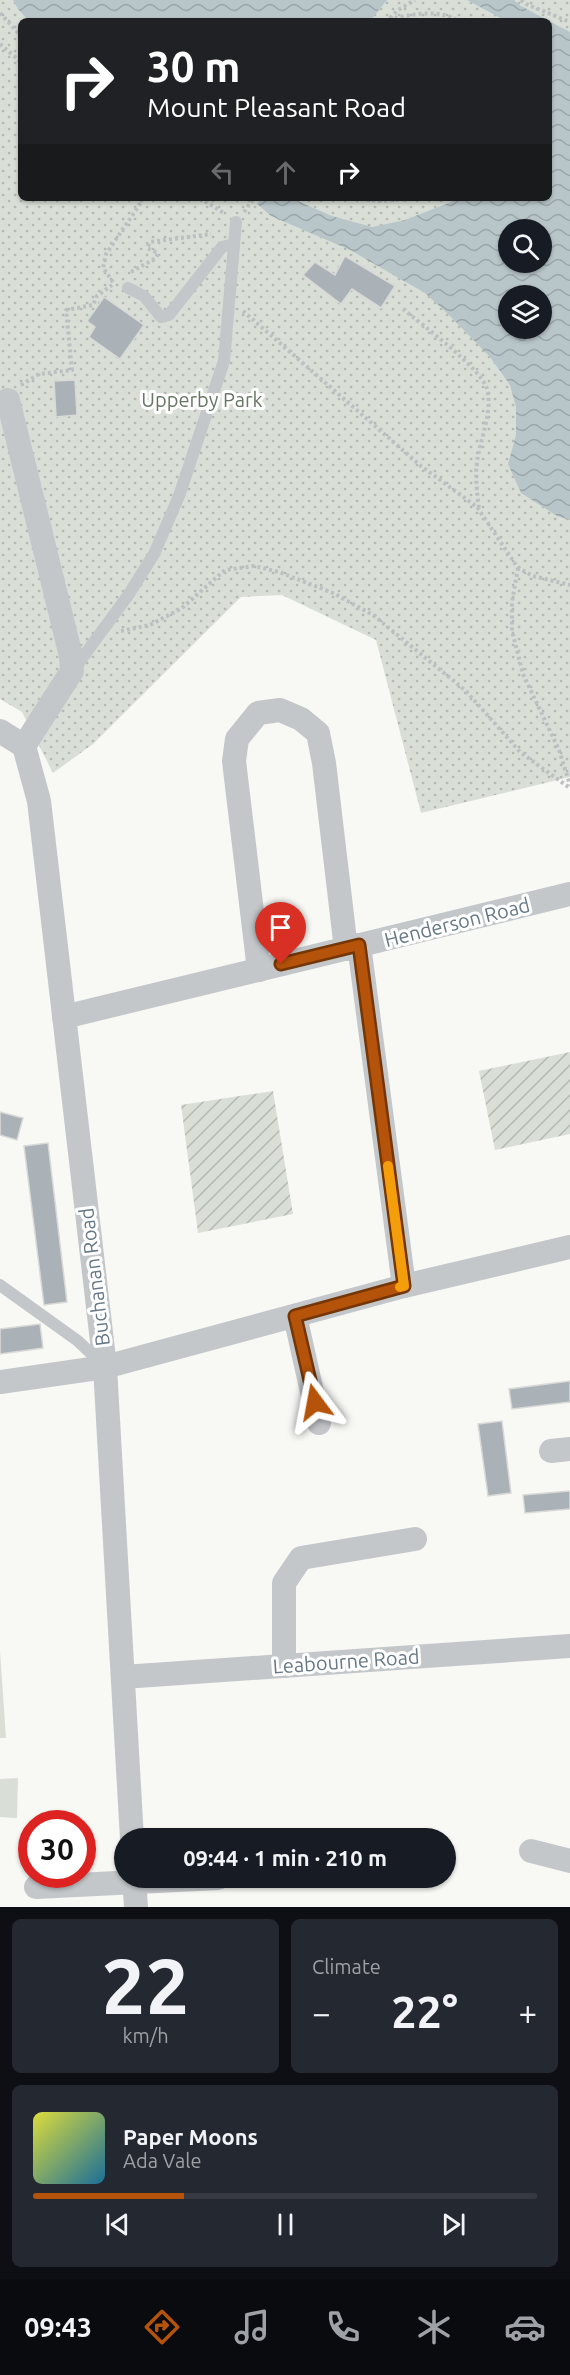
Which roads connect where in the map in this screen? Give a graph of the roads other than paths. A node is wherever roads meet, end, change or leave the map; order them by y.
1 (236, 222) road end
2 (234, 244) junction
3 (123, 284) road end
4 (8, 400) road end
5 (72, 671) junction
6 (0, 731) edge
7 (24, 746) junction
8 (570, 895) edge
9 (353, 947) junction
10 (259, 970) junction
11 (64, 1017) junction
12 (570, 1247) edge
13 (0, 1285) edge
14 (404, 1286) junction
15 (295, 1316) junction
16 (105, 1367) junction
17 (0, 1382) edge
18 (320, 1423) dead end
19 (415, 1539) dead end
20 (570, 1646) edge
21 (284, 1665) junction
22 (123, 1677) junction
23 (131, 1828) edge
24 (531, 1851) dead end
25 (570, 1861) edge
26 (114, 1881) edge
27 (96, 1883) edge
28 (135, 1888) edge
29 (136, 1907) edge

1 - 2 lane
2 - 3 lane
2 - 5 lane
4 - 5 street
5 - 7 street
6 - 7 street
7 - 11 street, Buchanan Road
8 - 9 street, Henderson Road
9 - 10 street, Henderson Road
9 - 10 street
9 - 14 street
10 - 11 street, Henderson Road
11 - 16 street, Buchanan Road
12 - 14 street
13 - 16 lane
14 - 15 street
15 - 16 street
15 - 18 street
16 - 17 street
16 - 22 street, Buchanan Road
19 - 21 street
20 - 21 street, Leabourne Road
21 - 22 street, Leabourne Road
22 - 23 street, Buchanan Road
24 - 25 street
26 - 27 street
28 - 29 street

